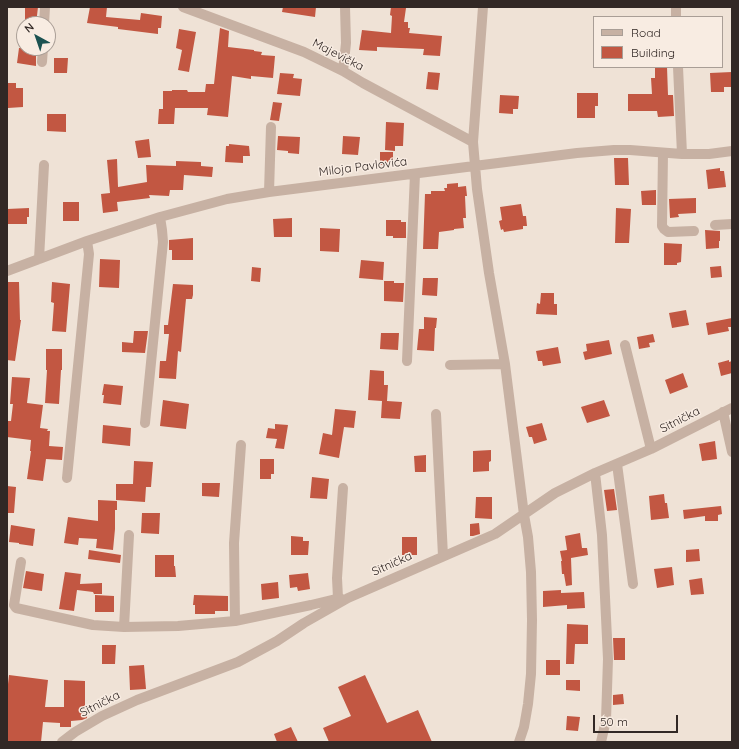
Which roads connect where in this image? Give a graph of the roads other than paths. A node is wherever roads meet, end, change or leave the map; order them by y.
1 (183, 7) edge
2 (345, 7) edge
3 (483, 7) edge
4 (42, 56) edge
5 (42, 62) dead end
6 (678, 68) edge
7 (342, 71) junction
8 (271, 127) dead end
9 (474, 142) junction
10 (732, 151) edge
11 (663, 153) junction
12 (682, 154) junction
13 (44, 166) dead end
14 (475, 166) junction
15 (415, 174) junction
16 (268, 192) junction
17 (160, 217) junction
18 (732, 224) edge
19 (715, 225) dead end
20 (694, 231) dead end
21 (87, 241) junction
22 (39, 259) junction
23 (7, 271) edge
24 (625, 345) dead end
25 (407, 361) dead end
26 (505, 364) junction
27 (450, 365) dead end
28 (728, 410) edge
29 (436, 414) dead end
30 (145, 422) dead end
31 (241, 445) dead end
32 (651, 449) junction
33 (732, 452) edge
34 (617, 464) junction
35 (595, 473) junction
36 (67, 478) dead end
37 (343, 488) dead end
38 (524, 515) junction
39 (129, 535) dead end
40 (443, 556) junction
41 (21, 562) dead end
42 (633, 584) dead end
43 (343, 598) junction
44 (235, 621) junction
45 (124, 627) junction
46 (62, 742) edge
47 (519, 742) edge
48 (601, 742) edge

1 - 7 street, Majevička
2 - 7 street
3 - 9 street
4 - 5 street
6 - 12 street
7 - 9 street, Majevička
8 - 16 street
9 - 14 street
10 - 12 street, Miloja Pavlovića
11 - 12 street, Miloja Pavlovića
11 - 14 street, Miloja Pavlovića
11 - 20 street
13 - 22 street
14 - 15 street, Miloja Pavlovića
14 - 26 street
15 - 16 street, Miloja Pavlovića
15 - 25 street
16 - 17 street, Miloja Pavlovića
17 - 21 street, Miloja Pavlovića
17 - 30 street
18 - 19 street
21 - 22 street, Miloja Pavlovića
21 - 36 street
22 - 23 street, Miloja Pavlovića
24 - 32 street
26 - 27 street
26 - 38 street
28 - 32 street, Sitnička
28 - 33 street
29 - 40 street
31 - 44 street
32 - 34 street, Sitnička
34 - 35 street, Sitnička
34 - 42 street
35 - 38 street, Sitnička
35 - 48 street
37 - 43 street
38 - 40 street, Sitnička
38 - 47 street
39 - 45 street
40 - 43 street, Sitnička
41 - 45 street
43 - 44 street
43 - 46 street, Sitnička
44 - 45 street

